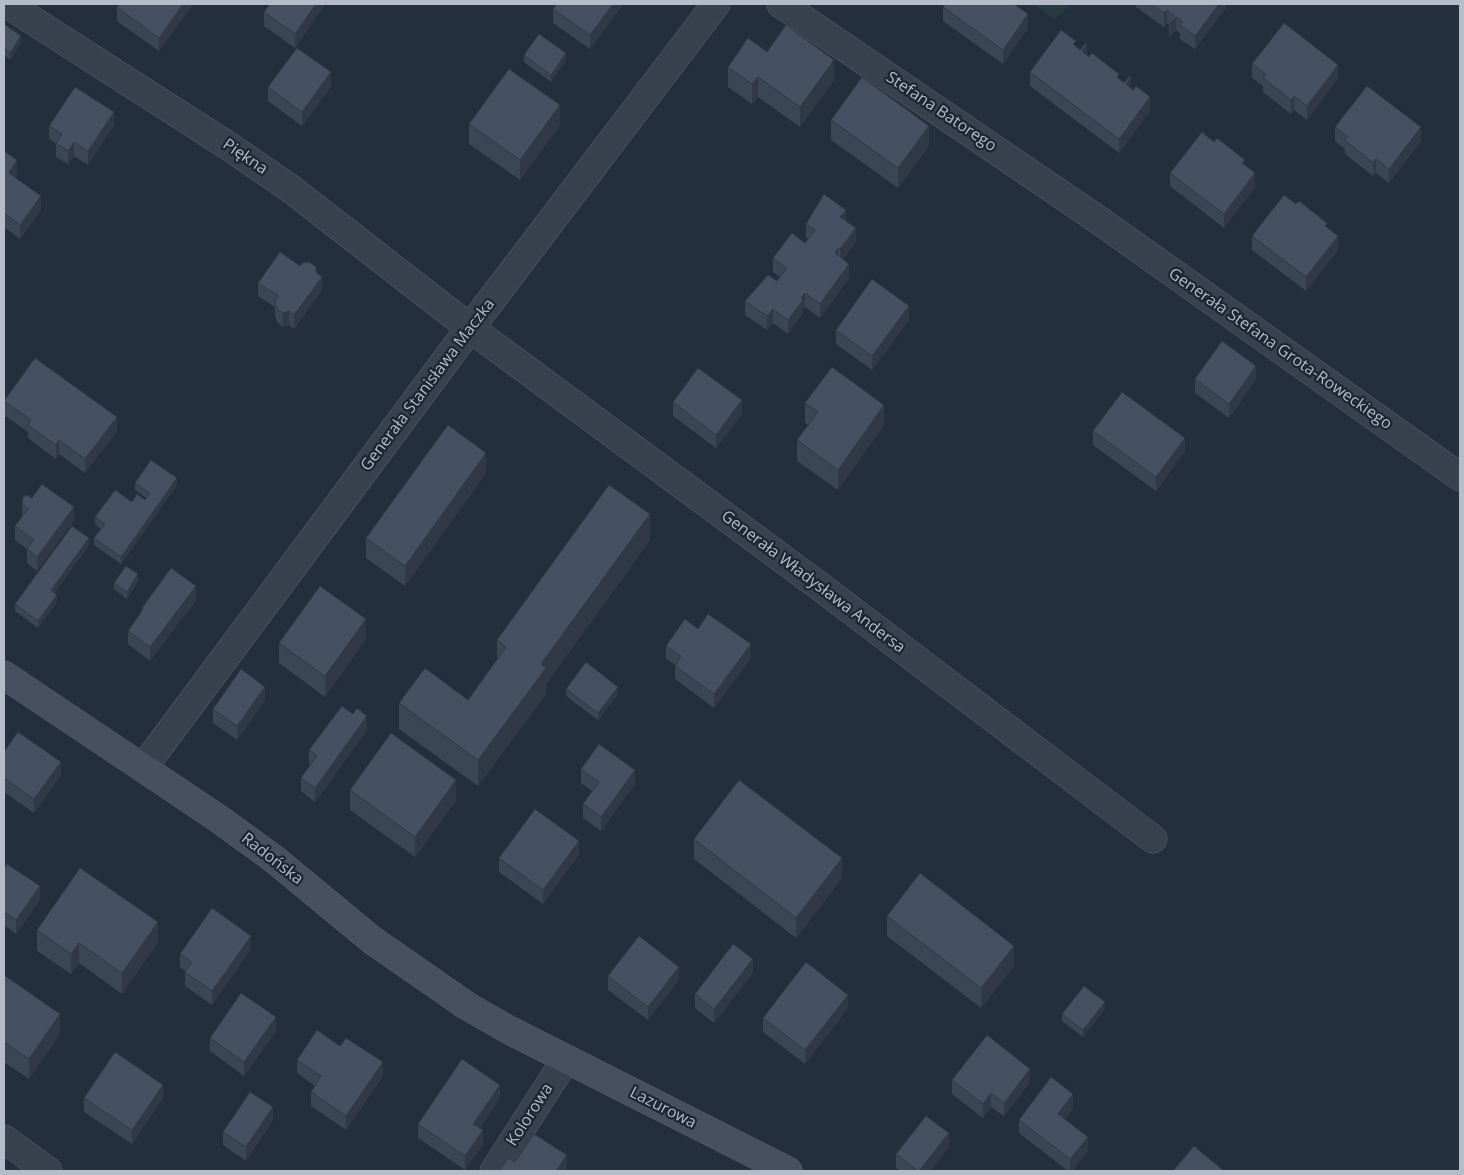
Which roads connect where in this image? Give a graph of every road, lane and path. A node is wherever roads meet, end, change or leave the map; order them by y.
1 (7, 4) edge
2 (716, 4) edge
3 (781, 4) edge
4 (1100, 221) joint
5 (470, 328) junction
6 (1460, 477) edge
7 (4, 675) edge
8 (143, 768) junction
9 (1153, 840) dead end
10 (538, 1044) joint
11 (566, 1059) junction
12 (4, 1139) edge
13 (48, 1171) edge
14 (494, 1171) edge
15 (788, 1171) edge

1 - 5 street, Piękna
2 - 5 street, Generała Stanisława Maczka
3 - 4 street, Stefana Batorego
4 - 6 street, Generała Stefana Grota-Roweckiego
5 - 8 street, Generała Stanisława Maczka
5 - 9 street, Generała Władysława Andersa
7 - 8 street, Radońska
8 - 10 street, Radońska
10 - 11 street, Lazurowa
11 - 14 street, Kolorowa
11 - 15 street, Lazurowa
12 - 13 street

